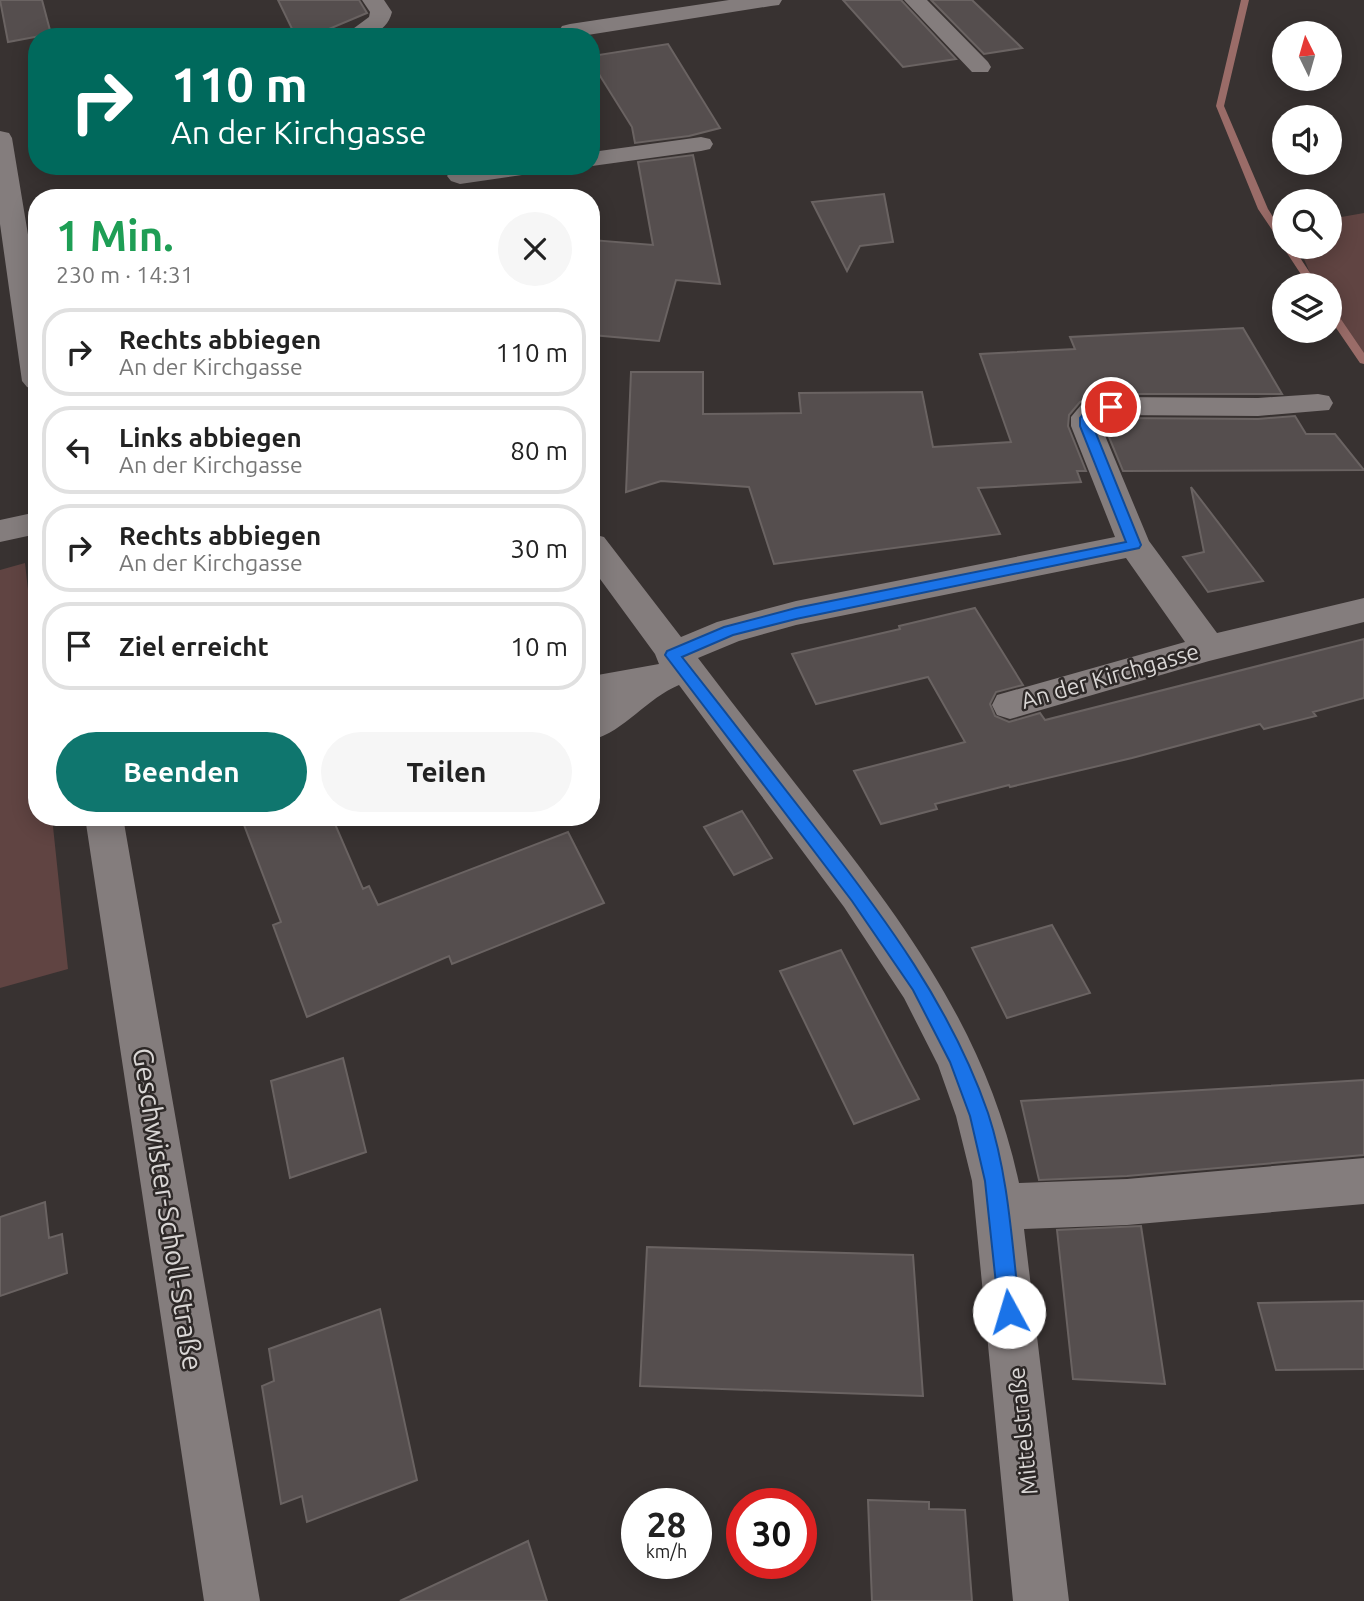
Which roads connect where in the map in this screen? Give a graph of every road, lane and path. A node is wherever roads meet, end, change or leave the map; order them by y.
1 (373, 0) edge
2 (771, 0) edge
3 (915, 0) edge
4 (367, 28) edge
5 (589, 28) edge
6 (980, 67) dead end
7 (0, 138) edge
8 (701, 144) dead end
9 (600, 158) edge
10 (11, 166) edge
11 (487, 175) edge
12 (460, 180) edge
13 (28, 307) edge
14 (1318, 403) dead end
15 (28, 525) edge
16 (0, 531) edge
17 (1134, 545) junction
18 (600, 558) edge
19 (1364, 610) edge
20 (1209, 648) junction
21 (669, 668) junction
22 (600, 688) edge
23 (1010, 705) dead end
24 (600, 720) edge
25 (105, 826) edge
26 (1364, 1181) edge
27 (998, 1207) junction
28 (232, 1601) edge
29 (1041, 1601) edge

1 - 4 street
2 - 5 street
3 - 6 street
7 - 10 street
8 - 9 street
10 - 13 street
11 - 12 street
14 - 17 street, An der Kirchgasse
15 - 16 street
17 - 20 street, An der Kirchgasse
17 - 21 street
18 - 21 street, Mittelstraße
19 - 20 street, An der Kirchgasse
20 - 23 street, An der Kirchgasse
21 - 22 street
21 - 24 street
21 - 27 street, Mittelstraße
25 - 28 street, Geschwister-Scholl-Straße
26 - 27 street
27 - 29 street, Mittelstraße

